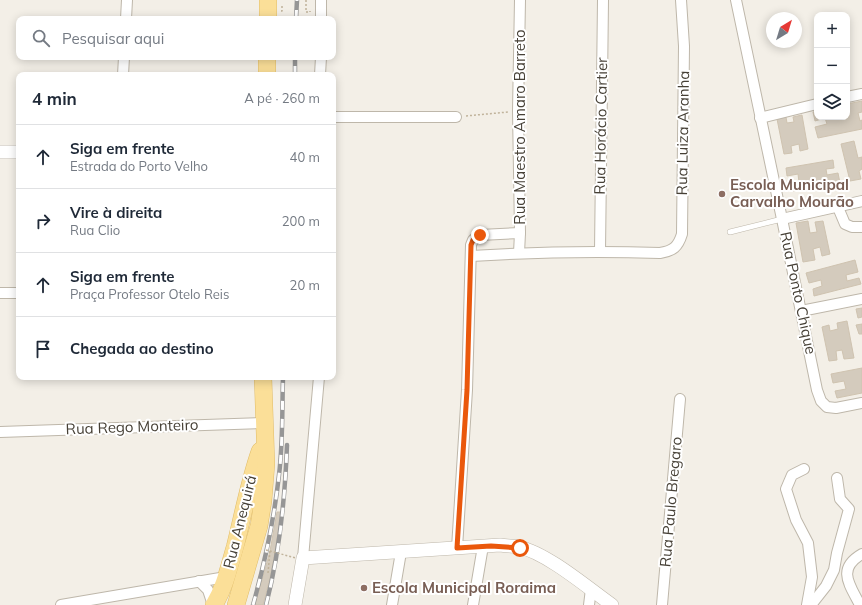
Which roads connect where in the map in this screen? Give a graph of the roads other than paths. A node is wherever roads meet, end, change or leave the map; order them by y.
1 (127, 0) edge
2 (268, 0) edge
3 (321, 0) edge
4 (520, 0) edge
5 (603, 0) edge
6 (681, 0) edge
7 (736, 0) edge
8 (126, 16) edge
9 (268, 16) edge
10 (321, 16) edge
11 (124, 60) edge
12 (267, 60) edge
13 (320, 60) edge
14 (123, 72) edge
15 (267, 72) edge
16 (320, 72) edge
17 (862, 94) edge
18 (850, 96) edge
19 (814, 105) edge
20 (336, 117) edge
21 (456, 117) road end
22 (760, 118) junction
23 (0, 152) edge
24 (16, 152) edge
25 (862, 201) edge
26 (837, 205) junction
27 (782, 218) junction
28 (862, 227) edge
29 (730, 232) dead end
30 (520, 233) junction
31 (600, 251) junction
32 (519, 253) junction
33 (471, 256) junction
34 (0, 293) edge
35 (16, 293) edge
36 (862, 300) edge
37 (802, 311) junction
38 (263, 380) edge
39 (319, 380) edge
40 (680, 399) dead end
41 (862, 403) edge
42 (264, 431) junction
43 (0, 432) edge
44 (804, 468) dead end
45 (837, 478) dead end
46 (483, 546) junction
47 (457, 548) junction
48 (401, 552) junction
49 (862, 554) edge
50 (299, 558) junction
51 (226, 577) junction
52 (199, 581) junction
53 (591, 589) junction
54 (62, 605) edge
55 (214, 605) edge
56 (236, 605) edge
57 (295, 605) edge
58 (392, 605) edge
59 (473, 605) edge
60 (589, 605) edge
61 (612, 605) edge
62 (662, 605) edge
63 (807, 605) edge
64 (811, 605) edge
65 (860, 605) edge

1 - 8 street
2 - 9 main road
3 - 10 street
4 - 30 street, Rua Maestro Amaro Barreto
5 - 31 street, Rua Horácio Cartier
6 - 31 street, Rua Luiza Aranha
7 - 22 street, Rua Ponto Chique
11 - 14 street
12 - 15 main road
13 - 16 street
17 - 18 street
19 - 22 street
20 - 21 street
22 - 27 street, Rua Ponto Chique
23 - 24 street
25 - 26 street
26 - 27 street
26 - 28 street
27 - 29 lane
27 - 37 street, Rua Ponto Chique
30 - 32 street, Rua Maestro Amaro Barreto
30 - 33 street
31 - 32 street
32 - 33 street
33 - 47 street
34 - 35 street
36 - 37 street
37 - 41 street, Rua Ponto Chique
38 - 42 main road
39 - 50 street
40 - 62 street, Rua Paulo Bregaro
42 - 43 street, Rua Rego Monteiro
42 - 51 main road, Rua Anequirá
42 - 56 main road
44 - 63 street
45 - 64 street
46 - 47 street
46 - 53 street
46 - 59 street
47 - 48 street
48 - 50 street
48 - 58 street
49 - 65 street
50 - 57 street
51 - 52 street
51 - 55 main road, Rua Anequirá
52 - 54 street
52 - 55 street
53 - 60 street
53 - 61 street

